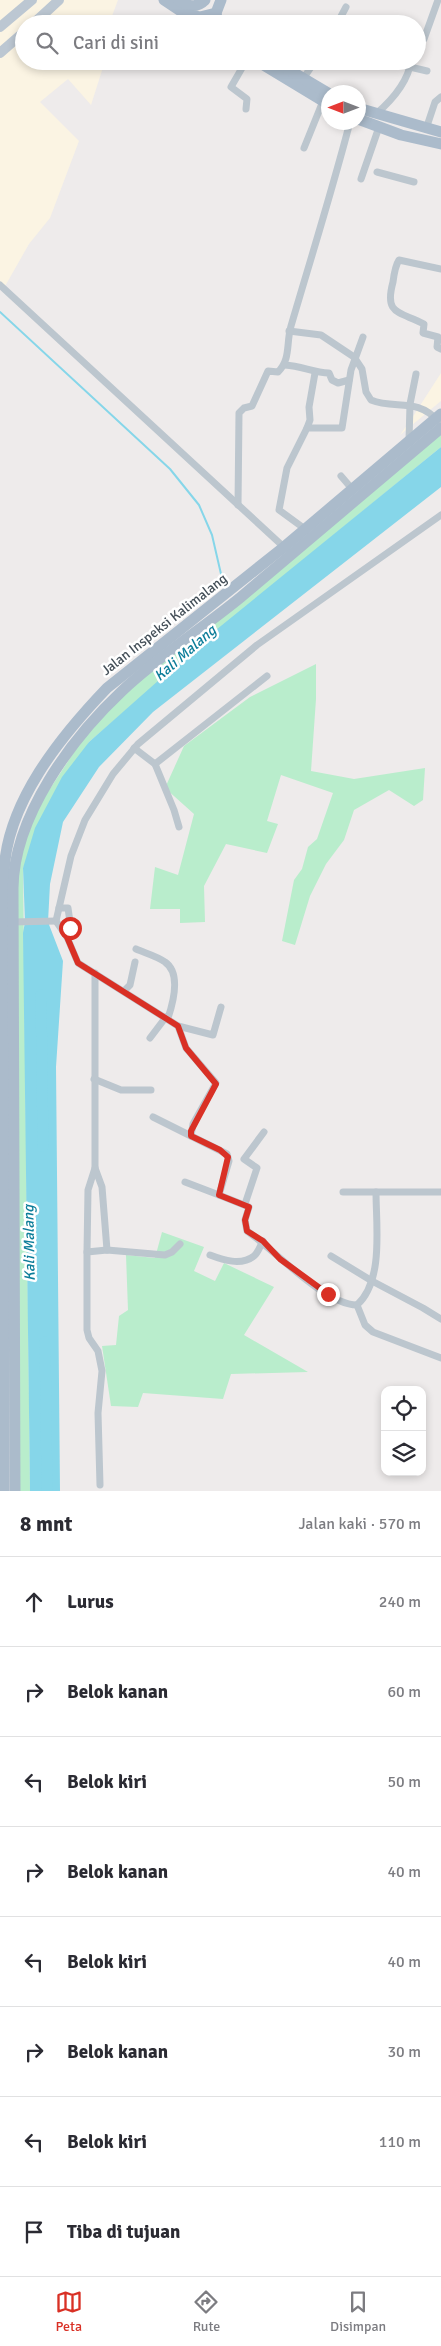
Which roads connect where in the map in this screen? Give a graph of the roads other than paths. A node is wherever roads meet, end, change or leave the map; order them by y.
1 (32, 0) edge
2 (60, 0) edge
3 (164, 0) edge
4 (178, 0) edge
5 (205, 0) edge
6 (214, 0) edge
7 (221, 0) edge
8 (438, 0) edge
9 (346, 7) dead end
10 (43, 15) edge
11 (191, 15) edge
12 (211, 15) edge
13 (213, 15) edge
14 (342, 15) edge
15 (0, 27) edge
16 (426, 33) edge
17 (15, 40) edge
18 (0, 53) edge
19 (241, 70) edge
20 (274, 70) edge
21 (288, 70) edge
22 (309, 70) edge
23 (408, 70) edge
24 (424, 70) edge
25 (428, 72) dead end
26 (303, 80) junction
27 (321, 94) edge
28 (321, 96) edge
29 (441, 97) edge
30 (246, 108) dead end
31 (366, 111) edge
32 (321, 112) edge
33 (376, 115) junction
34 (366, 122) edge
35 (379, 127) junction
36 (426, 129) junction
37 (348, 130) edge
38 (441, 132) edge
39 (441, 144) edge
40 (304, 148) dead end
41 (377, 172) dead end
42 (361, 179) dead end
43 (414, 182) dead end
44 (441, 269) edge
45 (0, 285) edge
46 (289, 331) junction
47 (363, 337) dead end
48 (441, 349) edge
49 (354, 357) junction
50 (285, 365) junction
51 (315, 373) junction
52 (416, 374) dead end
53 (349, 380) junction
54 (410, 404) junction
55 (440, 421) edge
56 (307, 428) junction
57 (409, 441) junction
58 (386, 468) junction
59 (341, 476) dead end
60 (353, 490) junction
61 (238, 505) junction
62 (340, 506) junction
63 (441, 515) edge
64 (305, 529) junction
65 (288, 550) junction
66 (267, 676) dead end
67 (104, 691) junction
68 (113, 700) junction
69 (134, 748) junction
70 (155, 764) junction
71 (178, 827) dead end
72 (8, 873) junction
73 (59, 908) junction
74 (5, 921) edge
75 (53, 922) junction
76 (67, 937) junction
77 (136, 949) dead end
78 (134, 962) dead end
79 (95, 973) junction
80 (124, 991) junction
81 (221, 1008) dead end
82 (167, 1018) junction
83 (178, 1026) junction
84 (150, 1038) dead end
85 (94, 1079) junction
86 (151, 1090) dead end
87 (153, 1117) dead end
88 (264, 1132) dead end
89 (191, 1136) junction
90 (95, 1168) junction
91 (2, 1180) edge
92 (185, 1182) dead end
93 (343, 1192) dead end
94 (376, 1192) junction
95 (441, 1192) edge
96 (219, 1195) junction
97 (245, 1204) junction
98 (2, 1211) edge
99 (263, 1241) junction
100 (180, 1244) dead end
101 (107, 1250) junction
102 (88, 1252) junction
103 (210, 1255) dead end
104 (331, 1256) dead end
105 (372, 1281) junction
106 (357, 1305) junction
107 (2, 1316) edge
108 (441, 1320) edge
109 (441, 1358) edge
110 (100, 1485) dead end
111 (4, 1491) edge
112 (15, 1491) edge

1 - 15 main road
2 - 10 main road
3 - 11 main road
4 - 5 main road
6 - 12 main road
7 - 13 main road
8 - 16 street
9 - 14 street
17 - 18 main road
19 - 30 street
20 - 28 main road
21 - 26 main road
22 - 26 street
23 - 33 street
24 - 25 street
26 - 27 main road
29 - 36 street
31 - 33 main road
32 - 40 street
33 - 36 main road
34 - 35 main road
35 - 39 main road
35 - 42 street
36 - 38 main road
37 - 46 street
41 - 43 street
44 - 48 street
45 - 61 street
46 - 49 street
46 - 50 street
47 - 49 street
49 - 53 street
49 - 54 street
50 - 51 street
50 - 61 street
51 - 53 street
51 - 56 street
52 - 54 street
53 - 56 street
54 - 55 street
54 - 57 street
55 - 57 main road, Jalan Inspeksi Kalimalang
55 - 58 main road, Jalan Inspeksi Kalimalang
56 - 64 street
57 - 58 main road, Jalan Inspeksi Kalimalang
58 - 60 main road, Jalan Inspeksi Kalimalang
58 - 62 main road, Jalan Inspeksi Kalimalang
59 - 60 street
60 - 62 main road, Jalan Inspeksi Kalimalang
61 - 65 street
62 - 64 main road, Jalan Inspeksi Kalimalang
62 - 65 main road, Jalan Inspeksi Kalimalang
63 - 69 street
64 - 65 main road, Jalan Inspeksi Kalimalang
65 - 67 main road, Jalan Inspeksi Kalimalang
65 - 68 main road, Jalan Inspeksi Kalimalang
66 - 70 street
67 - 68 main road
67 - 72 main road, Jalan Inspeksi Kalimalang
68 - 72 main road, Jalan Inspeksi Kalimalang
69 - 70 street
69 - 73 street
70 - 71 street
72 - 74 main road, Jalan Inspeksi Kalimalang
73 - 75 street
73 - 76 street
74 - 75 street
74 - 91 main road, Jalan Inspeksi Kalimalang
74 - 112 main road, Jalan Inspeksi Kalimalang
75 - 76 street
76 - 79 street
77 - 82 street
78 - 80 street
79 - 80 street
79 - 85 street
80 - 82 street
81 - 83 street
82 - 83 street
82 - 84 street
83 - 89 street
85 - 86 street
85 - 90 street
87 - 89 street
88 - 97 street
89 - 96 street
90 - 101 street
90 - 102 street
91 - 98 main road, Jalan Inspeksi Kalimalang
92 - 96 street
93 - 94 street
94 - 95 street
94 - 105 street
96 - 97 street
97 - 99 street
98 - 107 main road, Jalan Inspeksi Kalimalang
99 - 103 street
99 - 106 street
100 - 101 street
101 - 102 street
102 - 110 street
104 - 105 street
105 - 106 street
105 - 108 street
106 - 109 street
107 - 111 main road, Jalan Inspeksi Kalimalang

